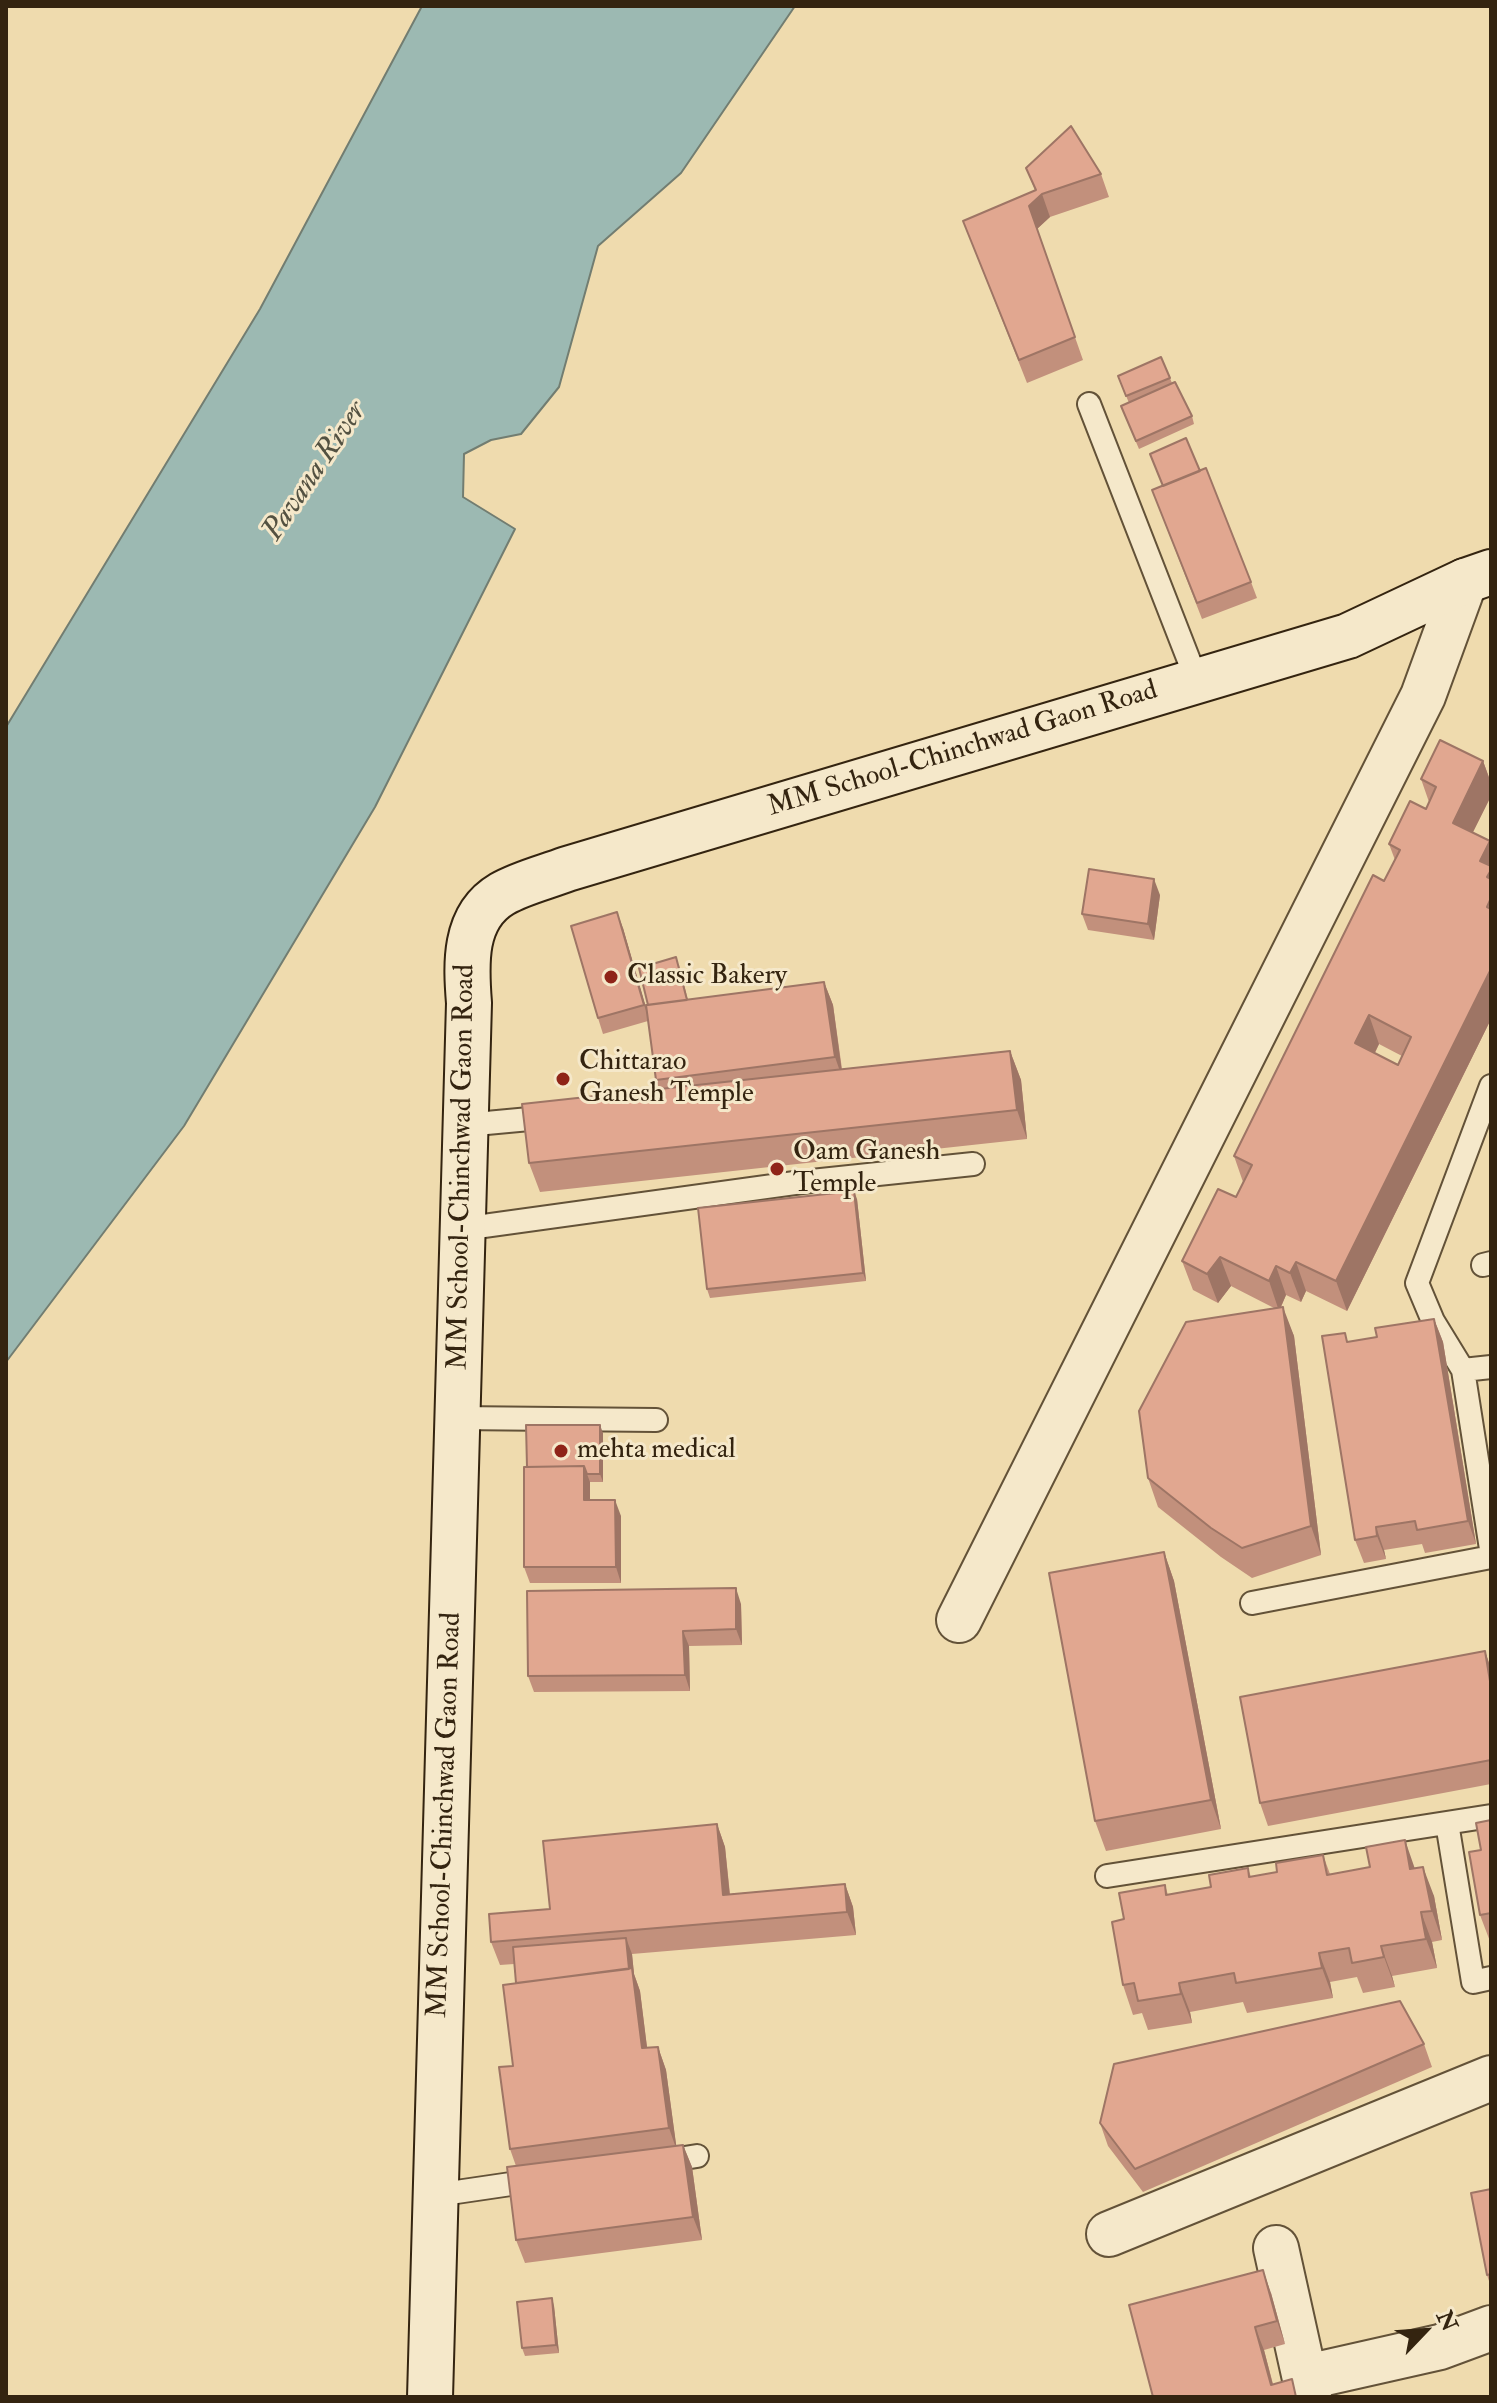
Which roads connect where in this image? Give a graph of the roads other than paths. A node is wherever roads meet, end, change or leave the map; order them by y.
1 (1089, 404) dead end
2 (1478, 576) edge
3 (1197, 681) junction
4 (1491, 1086) edge
5 (575, 1114) edge
6 (465, 1125) junction
7 (973, 1164) dead end
8 (462, 1229) junction
9 (1491, 1367) edge
10 (1463, 1370) junction
11 (457, 1418) junction
12 (656, 1420) dead end
13 (1491, 1549) edge
14 (1491, 1557) edge
15 (1252, 1603) dead end
16 (959, 1620) dead end
17 (1491, 1816) edge
18 (1447, 1823) junction
19 (1107, 1876) dead end
20 (1491, 1978) edge
21 (1491, 2078) edge
22 (697, 2156) dead end
23 (635, 2165) edge
24 (559, 2177) edge
25 (436, 2195) junction
26 (1109, 2234) dead end
27 (1276, 2248) dead end
28 (1491, 2328) edge
29 (1308, 2387) edge
30 (430, 2397) edge

1 - 3 lane
2 - 3 main road, MM School-Chinchwad Gaon Road
2 - 16 main road
3 - 6 main road, MM School-Chinchwad Gaon Road
4 - 10 lane
5 - 6 lane
6 - 8 main road, MM School-Chinchwad Gaon Road
7 - 8 lane
8 - 11 main road, MM School-Chinchwad Gaon Road
9 - 10 lane
10 - 13 lane
11 - 12 lane
11 - 25 main road, MM School-Chinchwad Gaon Road
14 - 15 lane
17 - 18 lane
18 - 19 lane
18 - 20 lane
21 - 26 main road
22 - 23 lane
24 - 25 lane
25 - 30 main road, MM School-Chinchwad Gaon Road
27 - 29 main road
28 - 29 main road

